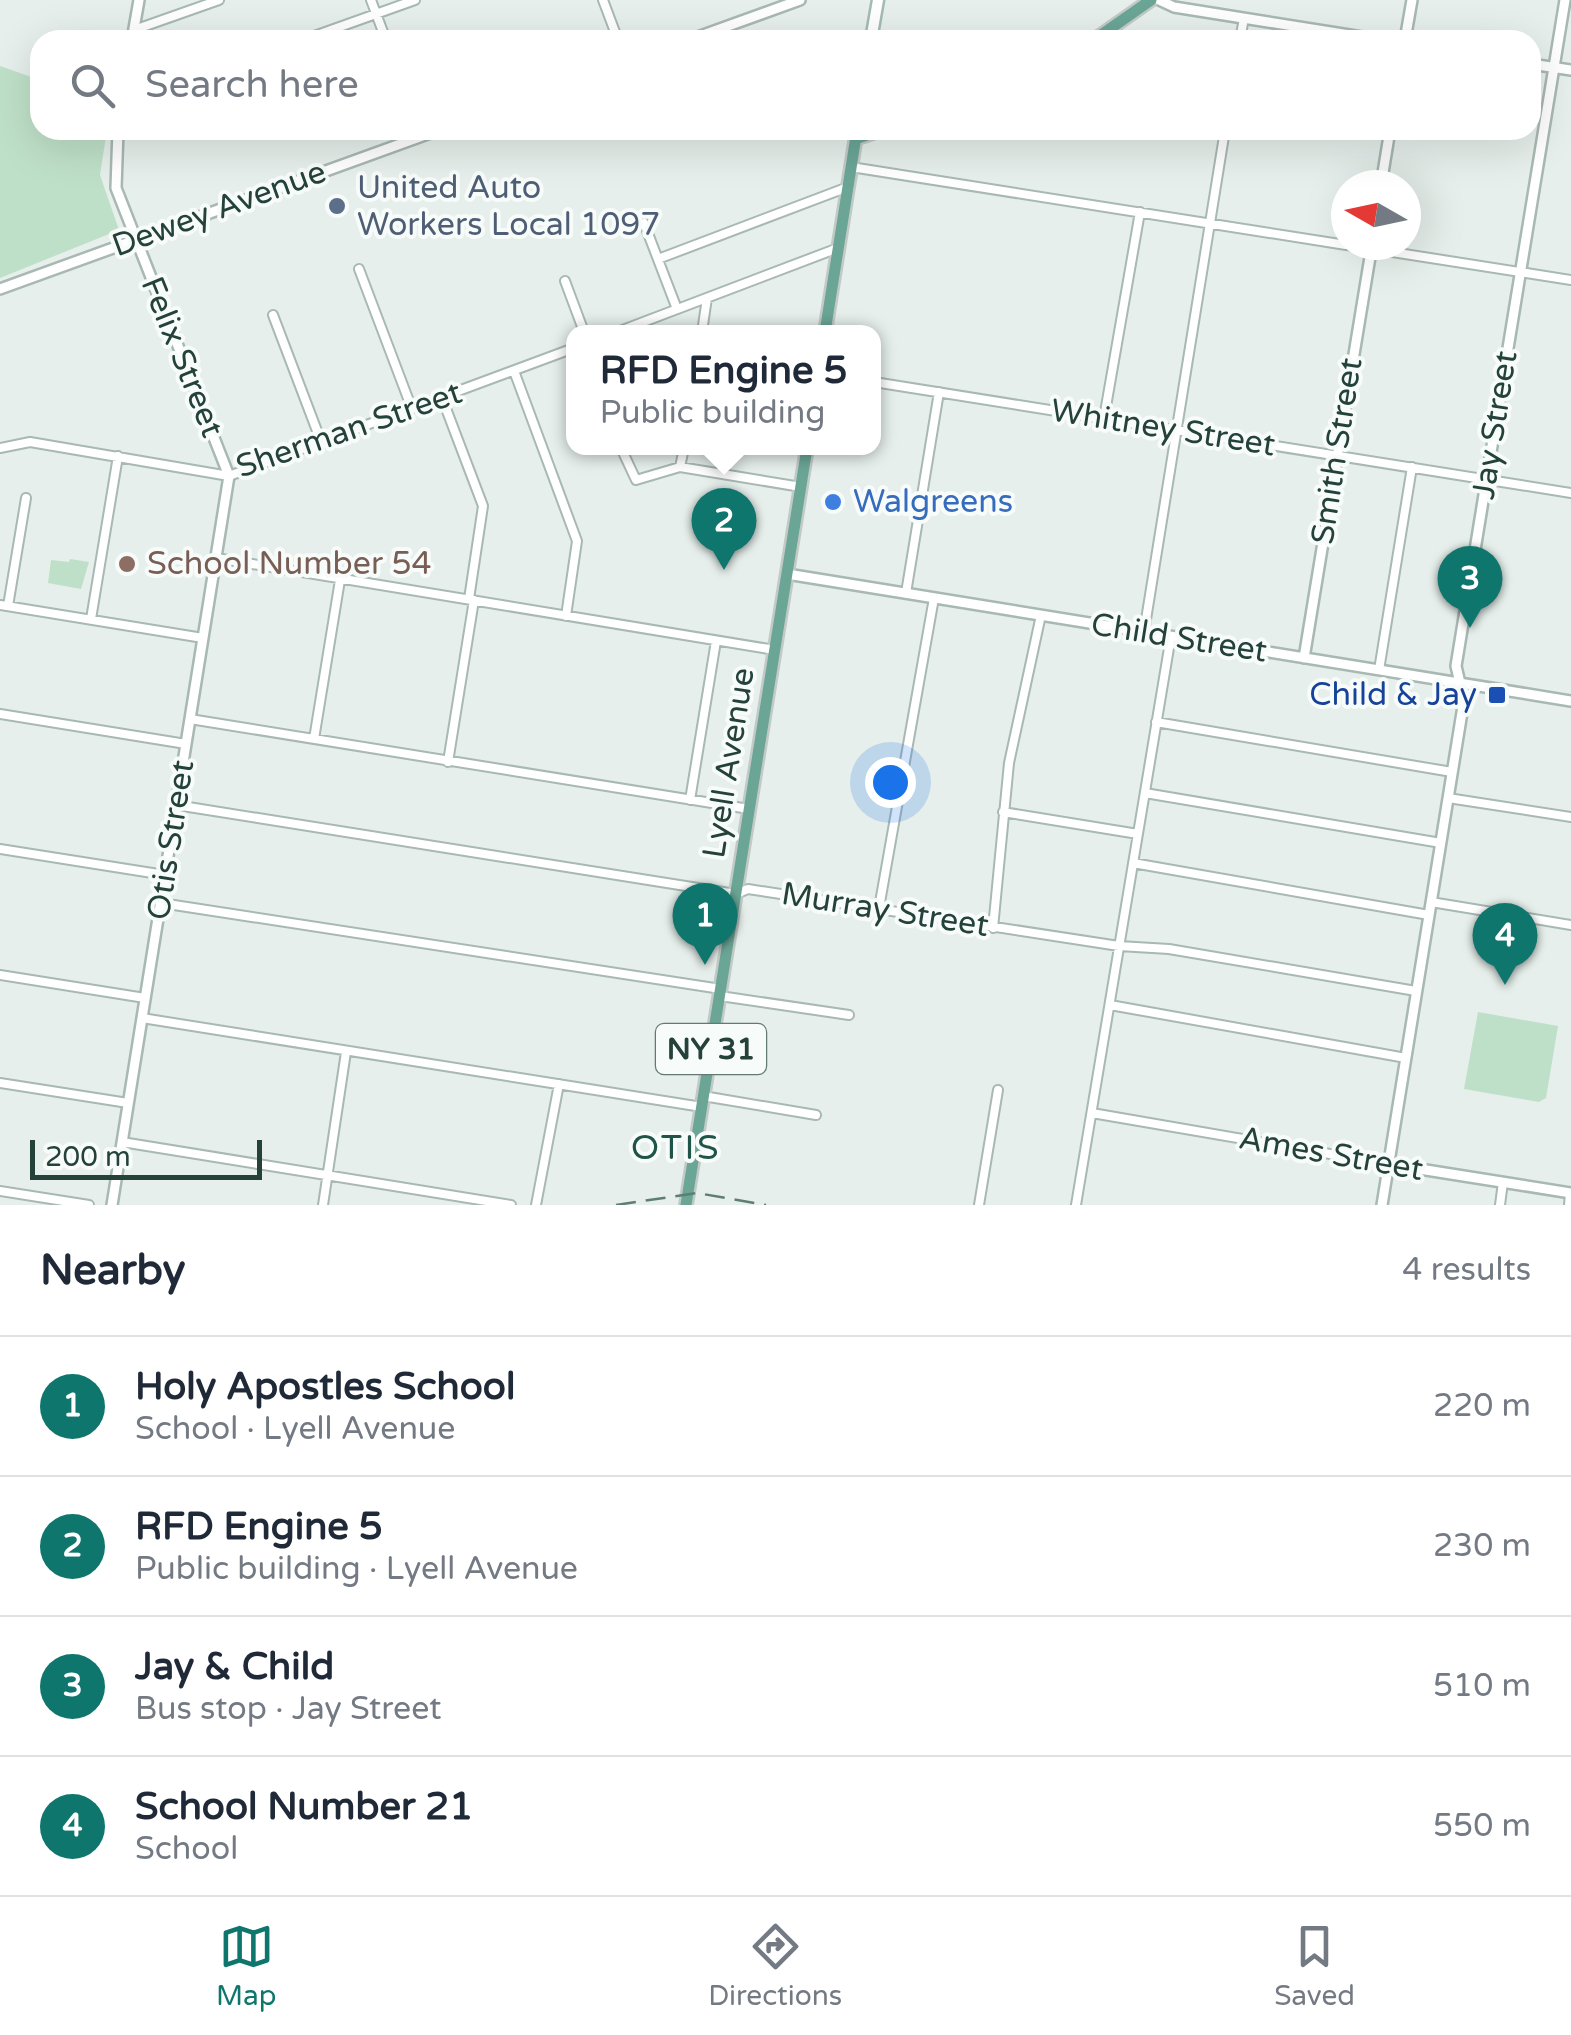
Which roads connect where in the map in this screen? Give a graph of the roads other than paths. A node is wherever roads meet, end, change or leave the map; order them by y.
1 (139, 0) edge
2 (220, 0) edge
3 (371, 0) edge
4 (415, 0) edge
5 (602, 0) edge
6 (799, 0) edge
7 (878, 0) edge
8 (1152, 0) edge
9 (1160, 0) edge
10 (1412, 0) edge
11 (1565, 0) edge
12 (376, 14) junction
13 (1244, 18) junction
14 (134, 30) edge
15 (145, 30) edge
16 (331, 30) edge
17 (382, 30) edge
18 (614, 30) edge
19 (716, 30) edge
20 (874, 30) edge
21 (1108, 30) edge
22 (1242, 30) edge
23 (1319, 30) edge
24 (1407, 30) edge
25 (1541, 66) edge
26 (1554, 68) junction
27 (1571, 70) edge
28 (117, 140) edge
29 (403, 140) edge
30 (855, 140) edge
31 (1224, 140) edge
32 (1389, 140) edge
33 (851, 167) junction
34 (1384, 170) edge
35 (848, 187) junction
36 (1140, 212) junction
37 (644, 223) dead end
38 (1210, 223) junction
39 (135, 238) junction
40 (1331, 242) edge
41 (838, 248) junction
42 (1421, 255) edge
43 (658, 259) junction
44 (1369, 260) edge
45 (359, 269) dead end
46 (1520, 272) junction
47 (1571, 280) edge
48 (565, 281) dead end
49 (0, 289) edge
50 (707, 298) junction
51 (677, 310) junction
52 (273, 314) dead end
53 (581, 325) edge
54 (636, 325) edge
55 (703, 325) edge
56 (826, 325) edge
57 (566, 351) edge
58 (514, 371) junction
59 (881, 383) edge
60 (940, 392) junction
61 (442, 398) junction
62 (412, 409) junction
63 (1104, 418) junction
64 (1176, 430) junction
65 (322, 444) junction
66 (0, 448) edge
67 (624, 455) edge
68 (683, 455) edge
69 (806, 455) edge
70 (1336, 455) junction
71 (118, 456) junction
72 (680, 467) junction
73 (1412, 467) junction
74 (229, 476) junction
75 (1487, 479) junction
76 (801, 486) junction
77 (1571, 493) edge
78 (26, 498) dead end
79 (216, 558) junction
80 (787, 574) junction
81 (340, 580) junction
82 (906, 594) junction
83 (934, 598) junction
84 (472, 600) junction
85 (4, 606) edge
86 (566, 616) junction
87 (1041, 616) junction
88 (90, 619) junction
89 (1144, 632) junction
90 (1171, 636) junction
91 (203, 638) junction
92 (716, 640) junction
93 (775, 650) junction
94 (1304, 658) junction
95 (1379, 670) junction
96 (1460, 683) junction
97 (1571, 701) edge
98 (0, 714) edge
99 (190, 719) junction
100 (1156, 722) junction
101 (314, 739) junction
102 (186, 744) junction
103 (448, 762) junction
104 (1452, 772) junction
105 (1145, 793) junction
106 (1448, 798) junction
107 (690, 800) junction
108 (176, 804) junction
109 (749, 810) junction
110 (1003, 812) junction
111 (1571, 818) edge
112 (1138, 834) junction
113 (1441, 843) junction
114 (0, 848) edge
115 (1133, 863) junction
116 (165, 875) junction
117 (736, 894) junction
118 (160, 902) junction
119 (1431, 902) junction
120 (879, 908) junction
121 (1429, 915) junction
122 (1571, 925) edge
123 (993, 928) junction
124 (1119, 946) junction
125 (0, 975) edge
126 (1416, 992) junction
127 (720, 993) junction
128 (145, 998) junction
129 (1110, 1005) junction
130 (849, 1015) dead end
131 (142, 1018) junction
132 (346, 1052) junction
133 (1406, 1058) junction
134 (0, 1083) edge
135 (559, 1084) junction
136 (998, 1090) dead end
137 (703, 1102) junction
138 (128, 1103) junction
139 (1092, 1113) junction
140 (816, 1115) dead end
141 (122, 1142) junction
142 (1388, 1164) junction
143 (328, 1174) junction
144 (1503, 1182) junction
145 (0, 1191) edge
146 (1571, 1193) edge
147 (89, 1205) edge
148 (112, 1205) edge
149 (323, 1205) edge
150 (511, 1205) edge
151 (536, 1205) edge
152 (686, 1205) edge
153 (979, 1205) edge
154 (1076, 1205) edge
155 (1382, 1205) edge
156 (1500, 1205) edge
157 (1568, 1205) edge

1 - 14 street
2 - 15 street
3 - 12 street
4 - 12 street
5 - 18 street
6 - 19 street
7 - 20 main road
8 - 21 main road
9 - 13 street
10 - 24 street
11 - 26 street, Jay Street
12 - 16 street
12 - 17 street
13 - 22 street
13 - 23 street
25 - 26 street
26 - 27 street
26 - 46 street, Jay Street
28 - 39 street, Felix Street
29 - 39 street, Dewey Avenue
30 - 33 main road
31 - 38 street
32 - 34 street
33 - 35 main road
33 - 36 street
35 - 41 main road
35 - 43 street
36 - 38 street
36 - 63 street
37 - 43 street
38 - 40 street
38 - 64 street
39 - 49 street, Dewey Avenue
39 - 74 street, Felix Street
41 - 50 street
41 - 56 main road
42 - 46 street
43 - 51 street
44 - 70 street, Smith Street
45 - 62 street
46 - 47 street
46 - 75 street, Jay Street
48 - 53 street
50 - 51 street
50 - 55 street
51 - 54 street
52 - 65 street
57 - 58 street, Sherman Street
58 - 61 street, Sherman Street
58 - 86 street
59 - 60 street, Whitney Street
60 - 63 street, Whitney Street
60 - 82 street
61 - 62 street, Sherman Street
61 - 84 street
62 - 65 street, Sherman Street
63 - 64 street, Whitney Street
64 - 70 street, Whitney Street
64 - 89 street
65 - 74 street, Sherman Street
66 - 71 street, Sherman Street
67 - 72 street
68 - 72 street
69 - 76 main road, Lyell Avenue / NY 31
70 - 73 street, Whitney Street
70 - 94 street, Smith Street
71 - 74 street, Sherman Street
71 - 88 street
72 - 76 street
73 - 75 street, Whitney Street
73 - 95 street
74 - 79 street, Otis Street
75 - 77 street, Whitney Street
75 - 96 street, Jay Street
76 - 80 main road, Lyell Avenue / NY 31
78 - 85 street
79 - 81 street
79 - 91 street, Otis Street
80 - 82 street, Child Street
80 - 93 main road, Lyell Avenue / NY 31
81 - 84 street
81 - 101 street
82 - 83 street, Child Street
83 - 87 street, Child Street
83 - 120 street
84 - 86 street
84 - 103 street
85 - 88 street
86 - 92 street
87 - 89 street, Child Street
87 - 110 street
88 - 91 street
89 - 90 street, Child Street
90 - 94 street, Child Street
90 - 100 street
91 - 99 street, Otis Street
92 - 93 street
92 - 107 street
93 - 109 main road, Lyell Avenue / NY 31
94 - 95 street, Child Street
95 - 96 street, Child Street
96 - 97 street, Child Street
96 - 104 street, Jay Street
98 - 102 street
99 - 101 street
99 - 102 street, Otis Street
100 - 104 street
100 - 105 street
101 - 103 street
102 - 108 street, Otis Street
103 - 107 street
104 - 106 street, Jay Street
105 - 112 street
105 - 113 street
106 - 111 street
106 - 113 street, Jay Street
107 - 109 street
108 - 116 street, Otis Street
108 - 117 street, Murray Street
109 - 117 main road, Lyell Avenue / NY 31
110 - 112 street
110 - 123 street
112 - 115 street
113 - 119 street, Jay Street
114 - 116 street
115 - 121 street
115 - 124 street
116 - 118 street, Otis Street
117 - 120 street, Murray Street
117 - 127 main road, Lyell Avenue / NY 31
118 - 127 street
118 - 128 street, Otis Street
119 - 121 street, Jay Street
119 - 122 street
120 - 123 street, Murray Street
121 - 126 street, Jay Street
123 - 124 street, Murray Street
124 - 126 street, Murray Street
124 - 129 street
125 - 128 street
126 - 133 street, Jay Street
127 - 130 street
127 - 137 main road, Lyell Avenue / NY 31
128 - 131 street, Otis Street
129 - 133 street
129 - 139 street
131 - 132 street
131 - 138 street, Otis Street
132 - 135 street
132 - 143 street
133 - 142 street, Jay Street
134 - 138 street
135 - 137 street
135 - 151 street
136 - 153 street
137 - 140 street
137 - 152 main road, Lyell Avenue / NY 31
138 - 141 street, Otis Street
139 - 142 street, Ames Street
139 - 154 street
141 - 143 street
141 - 148 street, Otis Street
142 - 144 street, Ames Street
142 - 155 street, Jay Street
143 - 149 street
143 - 150 street
144 - 146 street, Ames Street
144 - 156 street
145 - 147 street
146 - 157 street

